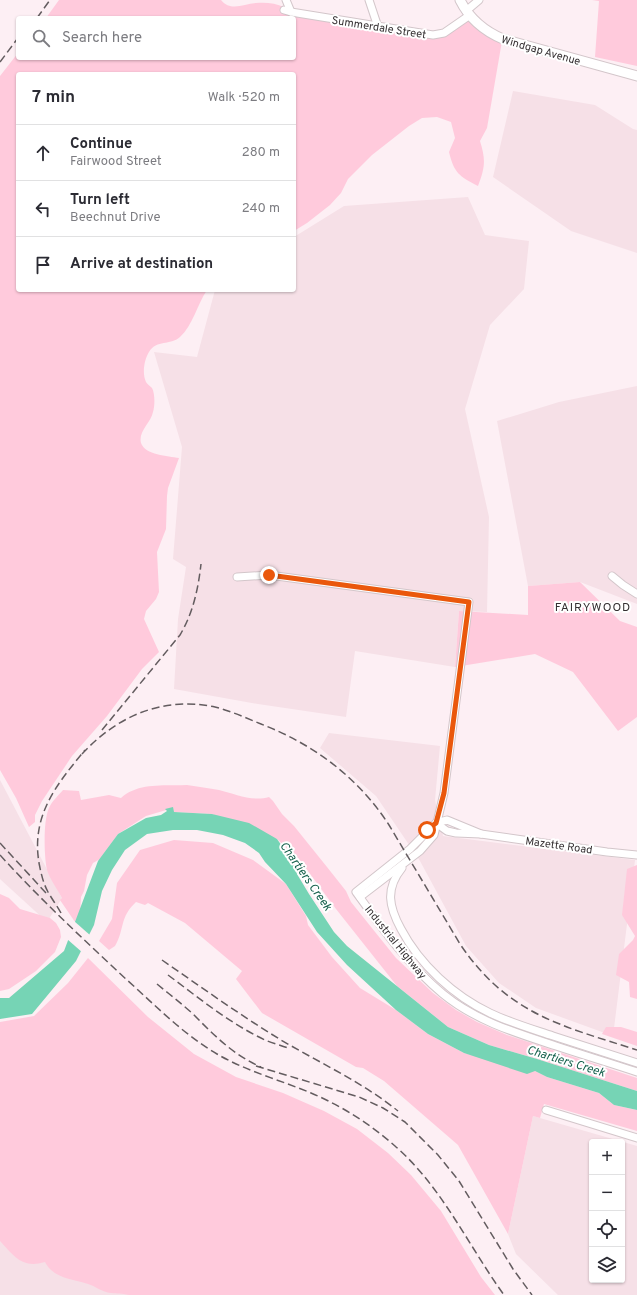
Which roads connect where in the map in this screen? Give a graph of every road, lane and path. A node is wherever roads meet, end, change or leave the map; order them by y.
1 (286, 0) edge
2 (369, 0) edge
3 (460, 0) edge
4 (479, 0) edge
5 (468, 13) junction
6 (378, 27) junction
7 (637, 76) edge
8 (612, 576) dead end
9 (237, 577) dead end
10 (637, 594) edge
11 (436, 823) junction
12 (481, 834) junction
13 (637, 855) edge
14 (407, 861) junction
15 (358, 895) junction
16 (637, 1063) edge
17 (637, 1072) edge
18 (546, 1110) dead end
19 (637, 1138) edge

1 - 6 street, Summerdale Street
2 - 6 street
3 - 5 main road, Windgap Avenue
4 - 5 street, Summerdale Street
5 - 6 street, Summerdale Street
5 - 7 main road, Windgap Avenue
8 - 10 street
9 - 11 street
11 - 12 street, Mazette Road
11 - 12 street, Mazette Road
11 - 14 street
11 - 15 street
12 - 13 street, Mazette Road
14 - 15 street
14 - 16 street, Industrial Highway
15 - 17 street, Industrial Highway
18 - 19 street

